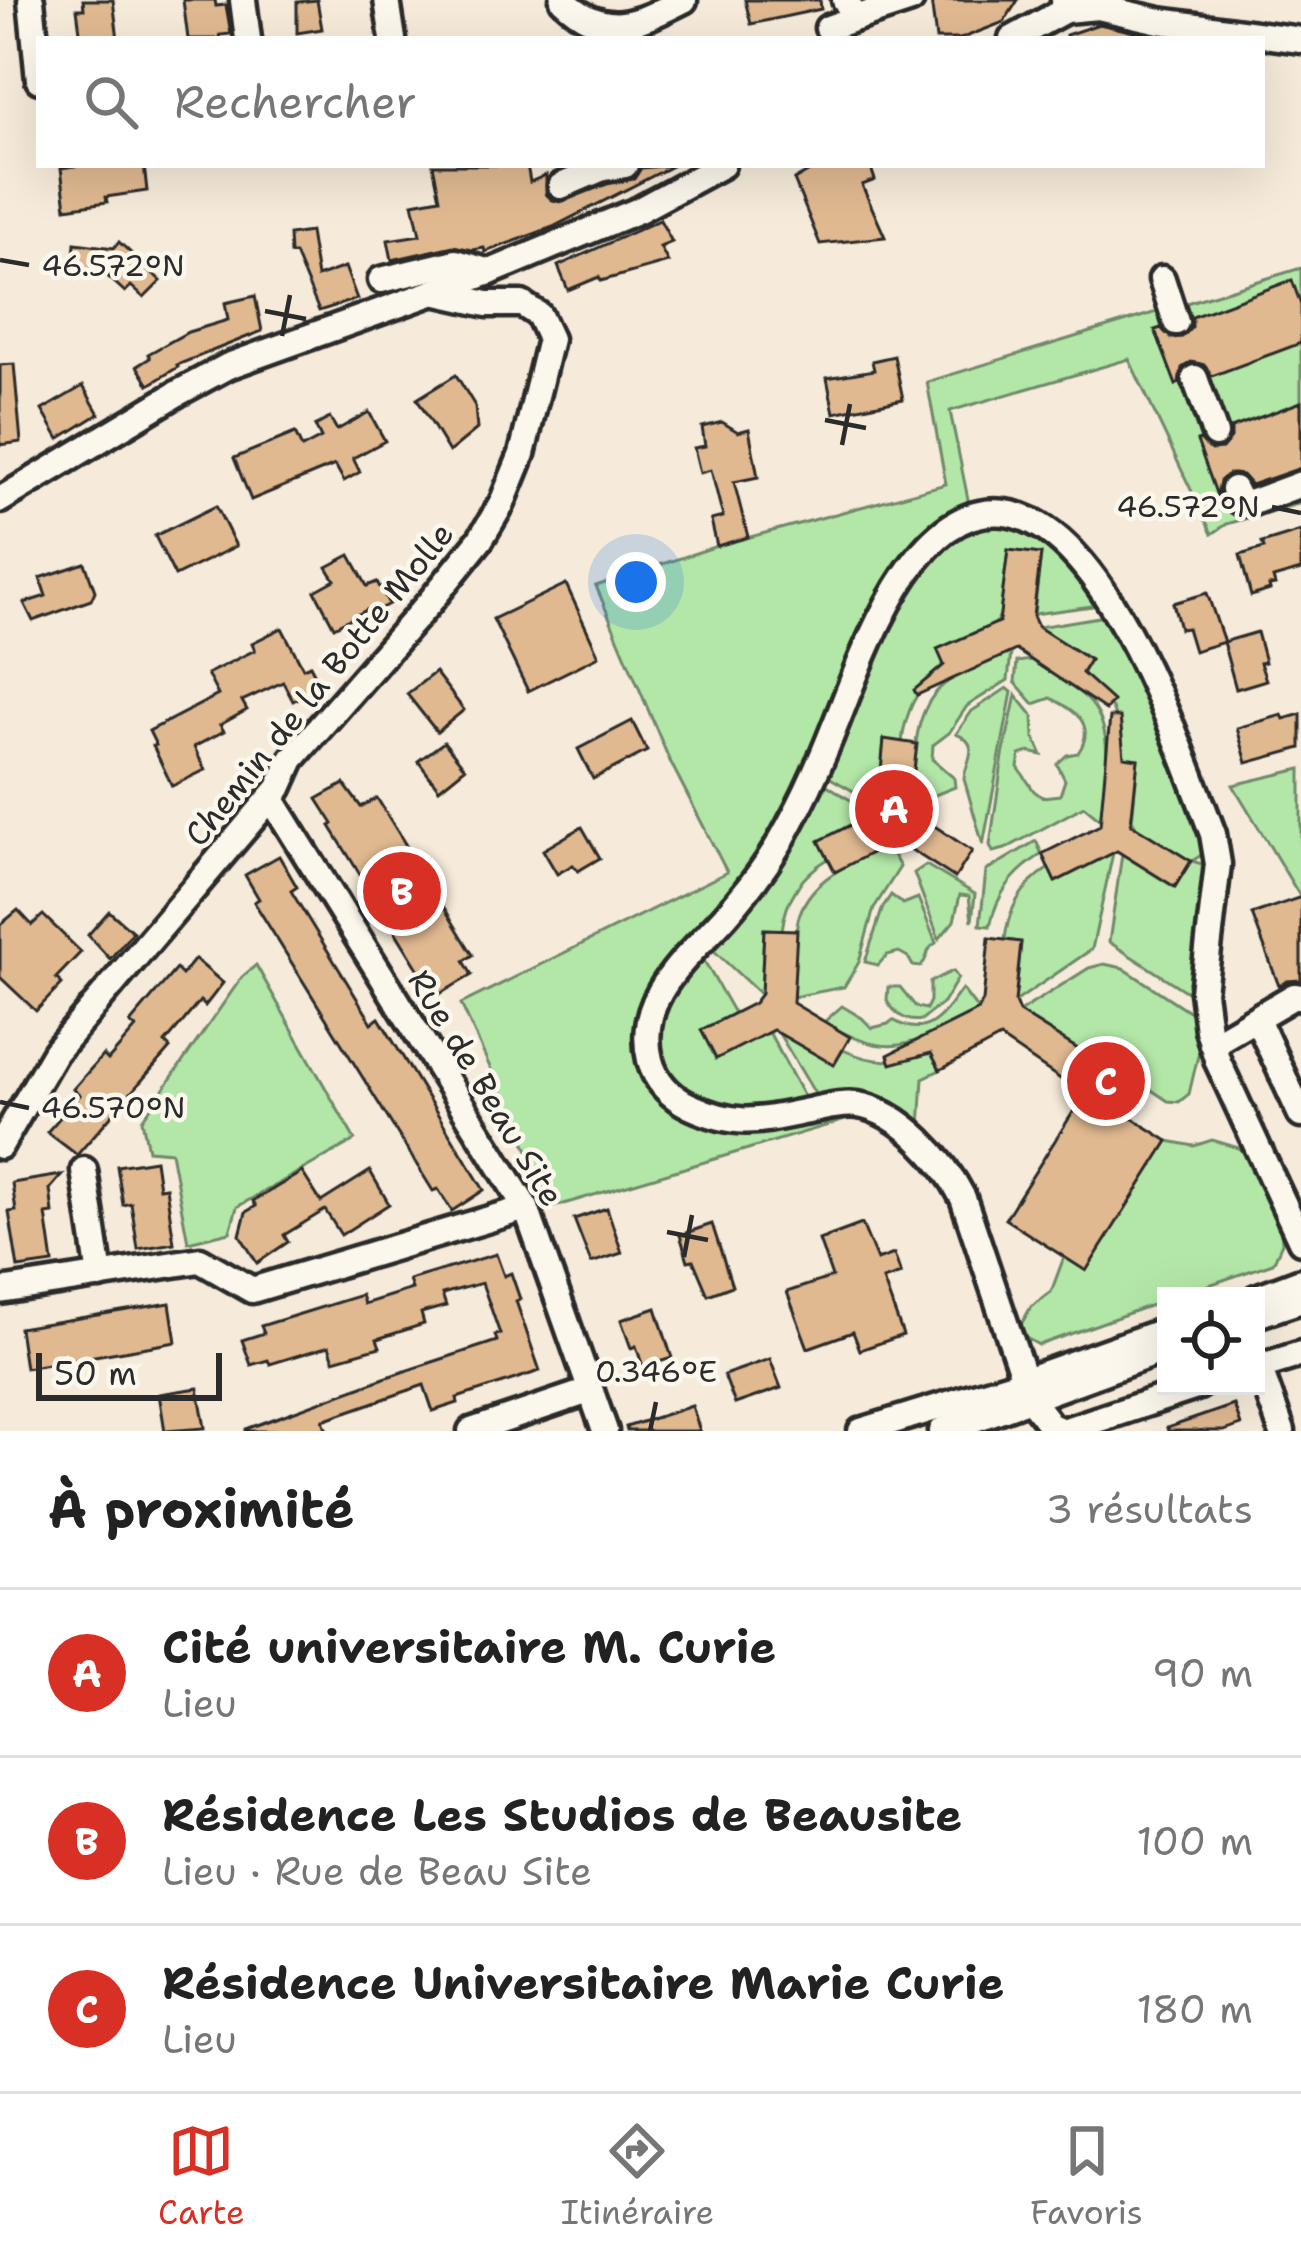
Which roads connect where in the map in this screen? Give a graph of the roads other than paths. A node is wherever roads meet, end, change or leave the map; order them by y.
1 (31, 0) edge
2 (243, 0) edge
3 (387, 0) edge
4 (563, 0) edge
5 (684, 0) edge
6 (911, 0) edge
7 (1064, 5) edge
8 (851, 9) edge
9 (828, 28) dead end
10 (248, 36) edge
11 (393, 36) edge
12 (1017, 36) edge
13 (1301, 40) edge
14 (36, 50) edge
15 (603, 168) edge
16 (716, 168) edge
17 (561, 186) dead end
18 (490, 272) junction
19 (1162, 279) dead end
20 (382, 280) dead end
21 (438, 293) junction
22 (1176, 322) dead end
23 (1196, 377) dead end
24 (1215, 434) dead end
25 (1301, 484) edge
26 (1234, 490) dead end
27 (0, 500) edge
28 (271, 799) junction
29 (1301, 997) edge
30 (1257, 1019) junction
31 (1212, 1044) junction
32 (1301, 1115) edge
33 (0, 1146) edge
34 (84, 1170) dead end
35 (1293, 1204) edge
36 (526, 1208) junction
37 (1301, 1241) edge
38 (100, 1276) junction
39 (1301, 1281) edge
40 (0, 1291) edge
41 (1265, 1295) edge
42 (1301, 1300) edge
43 (1265, 1313) edge
44 (1157, 1334) edge
45 (1157, 1352) edge
46 (1301, 1354) edge
47 (1265, 1365) edge
48 (1265, 1386) edge
49 (1027, 1390) junction
50 (589, 1391) junction
51 (1172, 1395) edge
52 (471, 1431) edge
53 (605, 1431) edge
54 (861, 1431) edge
55 (942, 1431) edge
56 (1063, 1431) edge
57 (1282, 1431) edge

1 - 14 street
2 - 10 street
3 - 11 street
4 - 5 street
6 - 8 street
7 - 12 street
7 - 13 street
8 - 9 street
15 - 17 street
16 - 18 street
18 - 20 street
18 - 21 street
19 - 22 street
21 - 27 street
21 - 28 street, Chemin de la Botte Molle
23 - 24 street
25 - 26 street
28 - 33 street, Chemin de la Botte Molle
28 - 36 street, Rue de Beau Site
29 - 30 street
30 - 31 street
30 - 32 street
31 - 35 street
31 - 49 street
34 - 38 street
35 - 37 street
36 - 38 street
36 - 50 street, Rue de Beau Site
38 - 40 street
39 - 41 street
42 - 43 street
44 - 49 street
45 - 49 street
46 - 47 street
48 - 57 street
49 - 54 street
49 - 55 street
49 - 56 street
50 - 52 street
50 - 53 street, Rue de Beau Site
51 - 56 street

